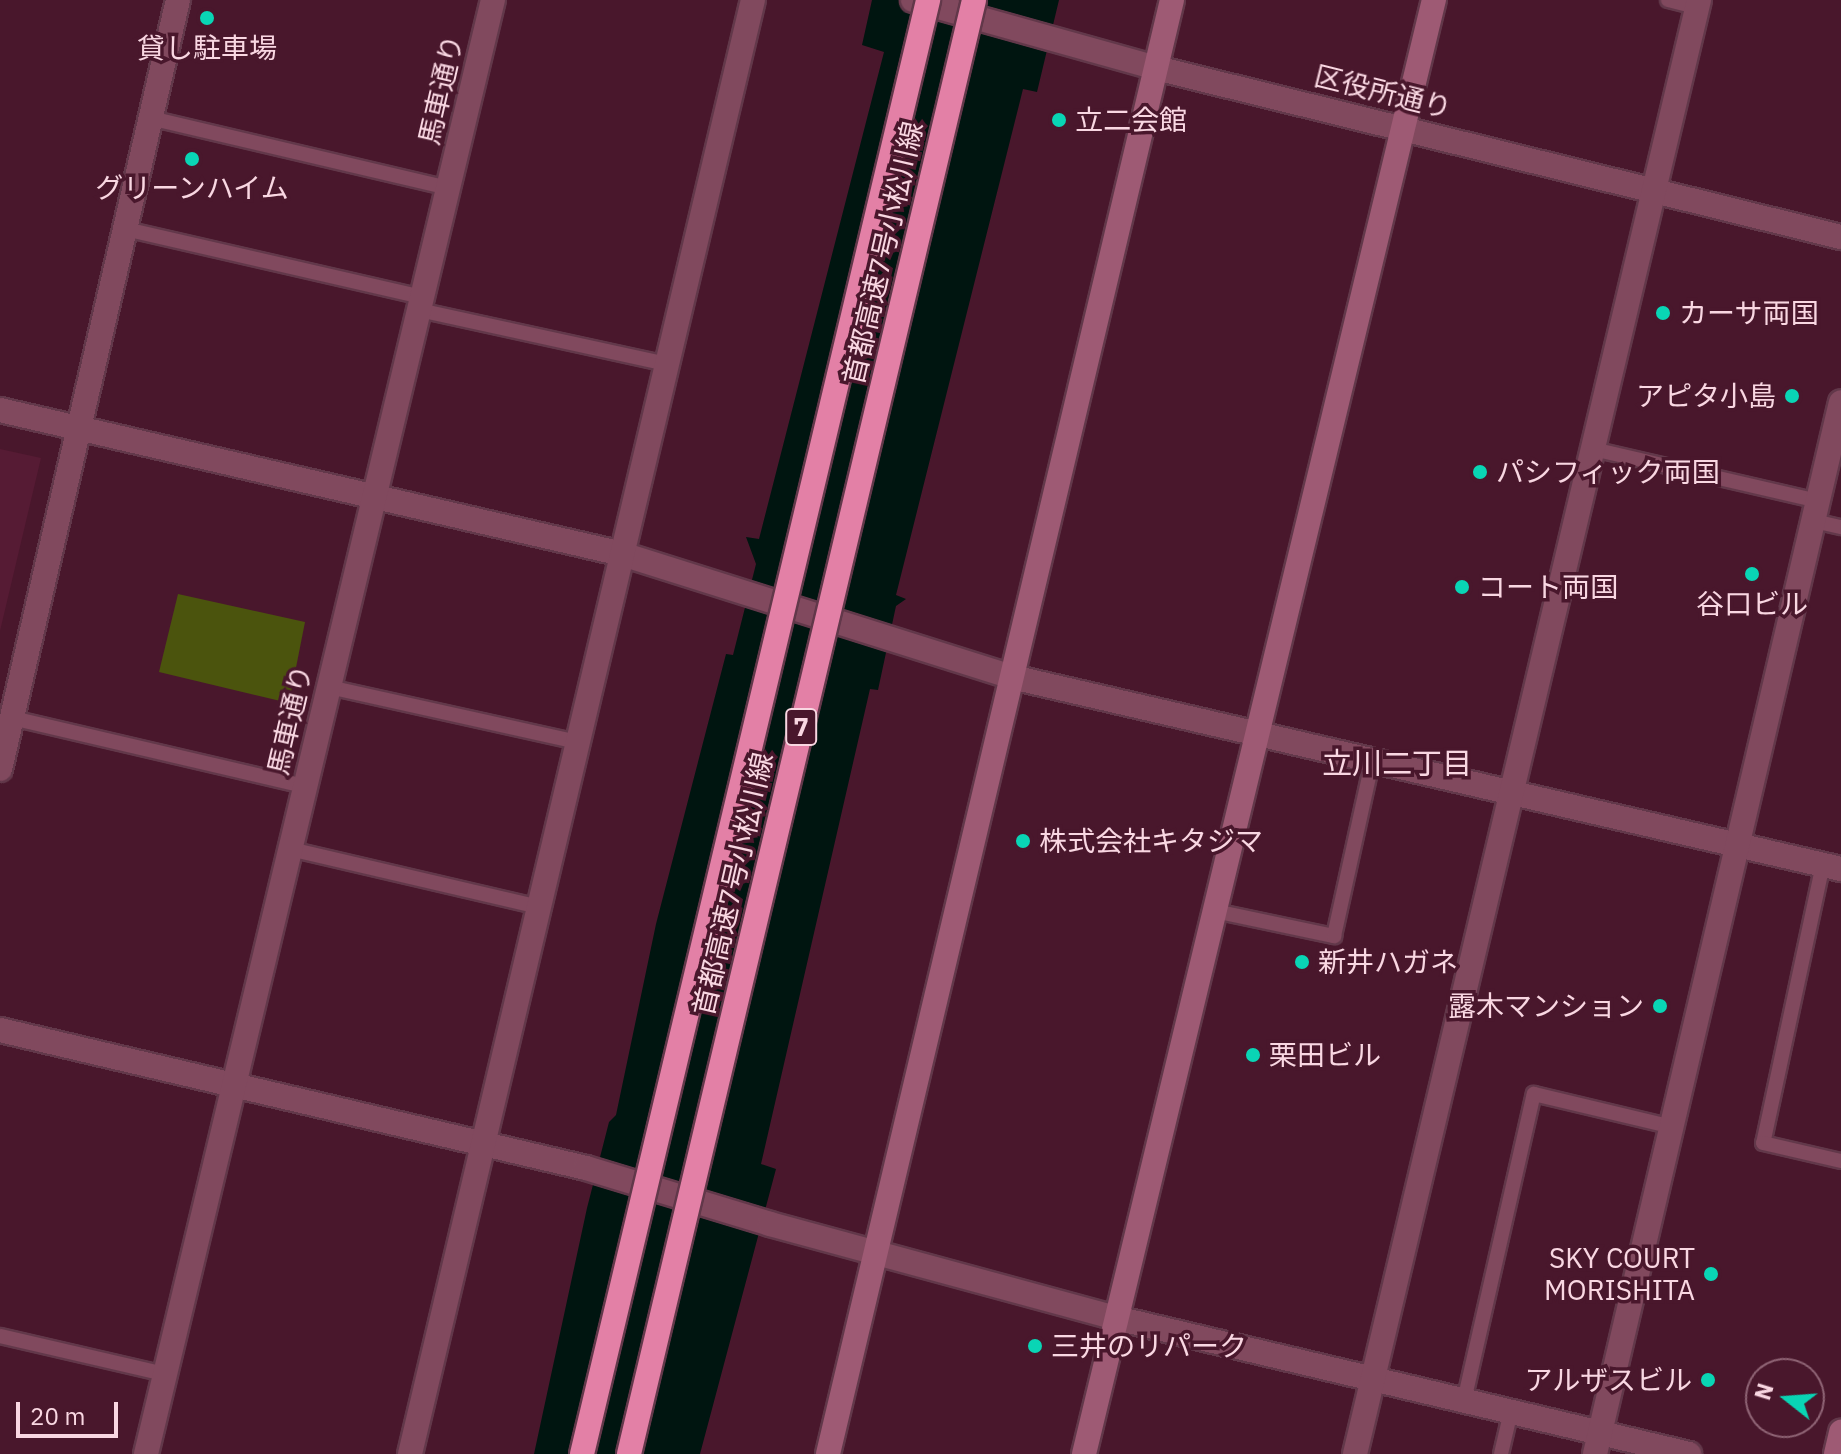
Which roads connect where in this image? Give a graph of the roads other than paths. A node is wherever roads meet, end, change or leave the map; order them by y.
1 (178, 0) edge
2 (493, 0) edge
3 (753, 0) edge
4 (913, 0) edge
5 (928, 0) edge
6 (974, 0) edge
7 (1172, 0) edge
8 (1434, 0) edge
9 (1668, 0) edge
10 (1698, 4) edge
11 (1156, 68) junction
12 (150, 118) junction
13 (1404, 127) junction
14 (448, 188) junction
15 (1654, 191) junction
16 (125, 229) junction
17 (1841, 237) edge
18 (421, 304) junction
19 (666, 364) junction
20 (1841, 402) edge
21 (0, 410) edge
22 (79, 428) junction
23 (1593, 449) junction
24 (374, 500) junction
25 (1816, 511) junction
26 (1841, 527) edge
27 (622, 554) junction
28 (1012, 677) junction
29 (329, 687) junction
30 (12, 718) junction
31 (1257, 737) junction
32 (578, 742) junction
33 (1372, 763) junction
34 (0, 769) edge
35 (305, 786) junction
36 (1511, 796) junction
37 (1738, 845) junction
38 (290, 849) junction
39 (1832, 867) edge
40 (539, 907) junction
41 (1215, 911) junction
42 (0, 1030) edge
43 (234, 1084) junction
44 (1672, 1127) junction
45 (483, 1142) junction
46 (1841, 1161) edge
47 (876, 1253) junction
48 (1116, 1318) junction
49 (0, 1336) edge
50 (165, 1374) junction
51 (1373, 1381) junction
52 (1464, 1401) junction
53 (1511, 1411) junction
54 (1841, 1432) edge
55 (1597, 1443) edge
56 (146, 1454) edge
57 (410, 1454) edge
58 (582, 1454) edge
59 (629, 1454) edge
60 (828, 1454) edge
61 (1084, 1454) edge
62 (1355, 1454) edge
63 (1501, 1454) edge
64 (1689, 1454) edge
65 (1836, 1454) edge

1 - 12 street
2 - 14 street, 馬車通り
3 - 19 street
4 - 11 street, 区役所通り, bridge
5 - 58 highway, 首都高速7号小松川線 / 7, bridge
6 - 59 highway, 首都高速7号小松川線 / 7, bridge
7 - 11 street
8 - 13 street
9 - 10 lane
10 - 15 street
11 - 13 street, 区役所通り
11 - 28 street
12 - 14 lane
12 - 16 street
13 - 15 street, 区役所通り
13 - 31 street
14 - 18 street, 馬車通り
15 - 17 street, 区役所通り
15 - 23 street
16 - 18 lane
16 - 22 street
18 - 19 lane
18 - 24 street, 馬車通り
19 - 27 street
20 - 25 street
21 - 22 street
22 - 24 street
22 - 30 street
23 - 25 lane
23 - 36 street
24 - 27 street
24 - 29 street, 馬車通り
25 - 26 lane
25 - 37 street
27 - 28 street, bridge
27 - 32 street
28 - 31 street
28 - 47 street
29 - 32 lane
29 - 35 street, 馬車通り
30 - 34 street
30 - 35 lane
31 - 33 street
31 - 41 street
32 - 40 street
33 - 36 street
33 - 41 lane
35 - 38 street, 馬車通り
36 - 37 street
36 - 51 street
37 - 39 street
37 - 44 street
38 - 40 lane
38 - 43 street, 馬車通り
39 - 46 lane
40 - 45 street
41 - 48 street
42 - 43 street
43 - 45 street
43 - 50 street, 馬車通り
44 - 52 lane
44 - 55 street
45 - 47 street, bridge
45 - 57 street
47 - 48 street
47 - 60 street
48 - 51 street
48 - 61 street
49 - 50 lane
50 - 56 street, 馬車通り
51 - 52 street
51 - 62 street
52 - 53 street
53 - 55 street
53 - 63 lane
54 - 65 street
55 - 64 street

